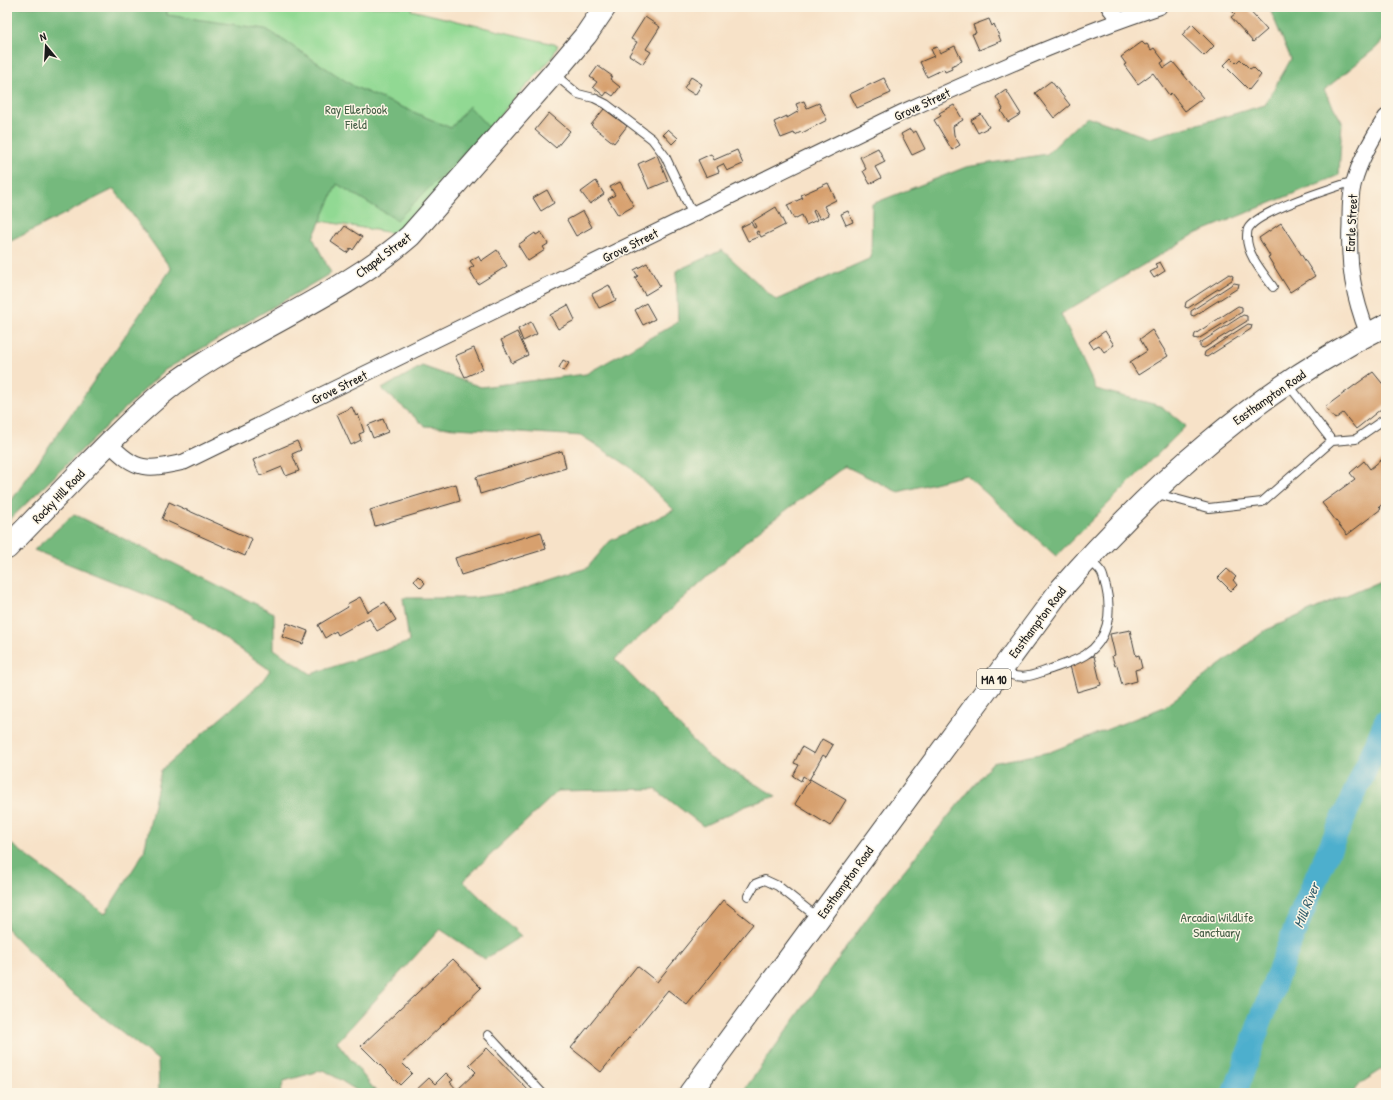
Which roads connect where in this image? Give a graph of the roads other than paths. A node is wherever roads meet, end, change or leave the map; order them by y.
1 (605, 7) edge
2 (1109, 7) edge
3 (1159, 7) edge
4 (1119, 20) junction
5 (553, 73) junction
6 (1386, 117) edge
7 (1354, 181) junction
8 (693, 215) junction
9 (1273, 287) dead end
10 (1377, 330) edge
11 (1287, 382) junction
12 (1386, 418) edge
13 (1332, 441) junction
14 (109, 444) junction
15 (1152, 492) junction
16 (7, 548) edge
17 (1088, 558) junction
18 (1001, 670) junction
19 (748, 896) dead end
20 (818, 918) junction
21 (488, 1035) dead end
22 (542, 1093) edge
23 (690, 1093) edge

1 - 5 main road, Chapel Street
2 - 4 street
3 - 4 street, Grove Street
4 - 8 street, Grove Street
5 - 8 lane
5 - 14 main road, Chapel Street
6 - 7 street, Earle Street
7 - 9 lane
7 - 10 street, Earle Street
8 - 14 street, Grove Street
10 - 11 main road, Easthampton Road / MA 10
11 - 13 lane
11 - 15 main road, Easthampton Road / MA 10
12 - 13 lane
13 - 15 lane
14 - 16 main road, Rocky Hill Road
15 - 17 main road, Easthampton Road / MA 10
17 - 18 main road, Easthampton Road / MA 10
17 - 18 lane
18 - 20 main road, Easthampton Road / MA 10
19 - 20 lane
20 - 23 main road, Easthampton Road / MA 10
21 - 22 lane

